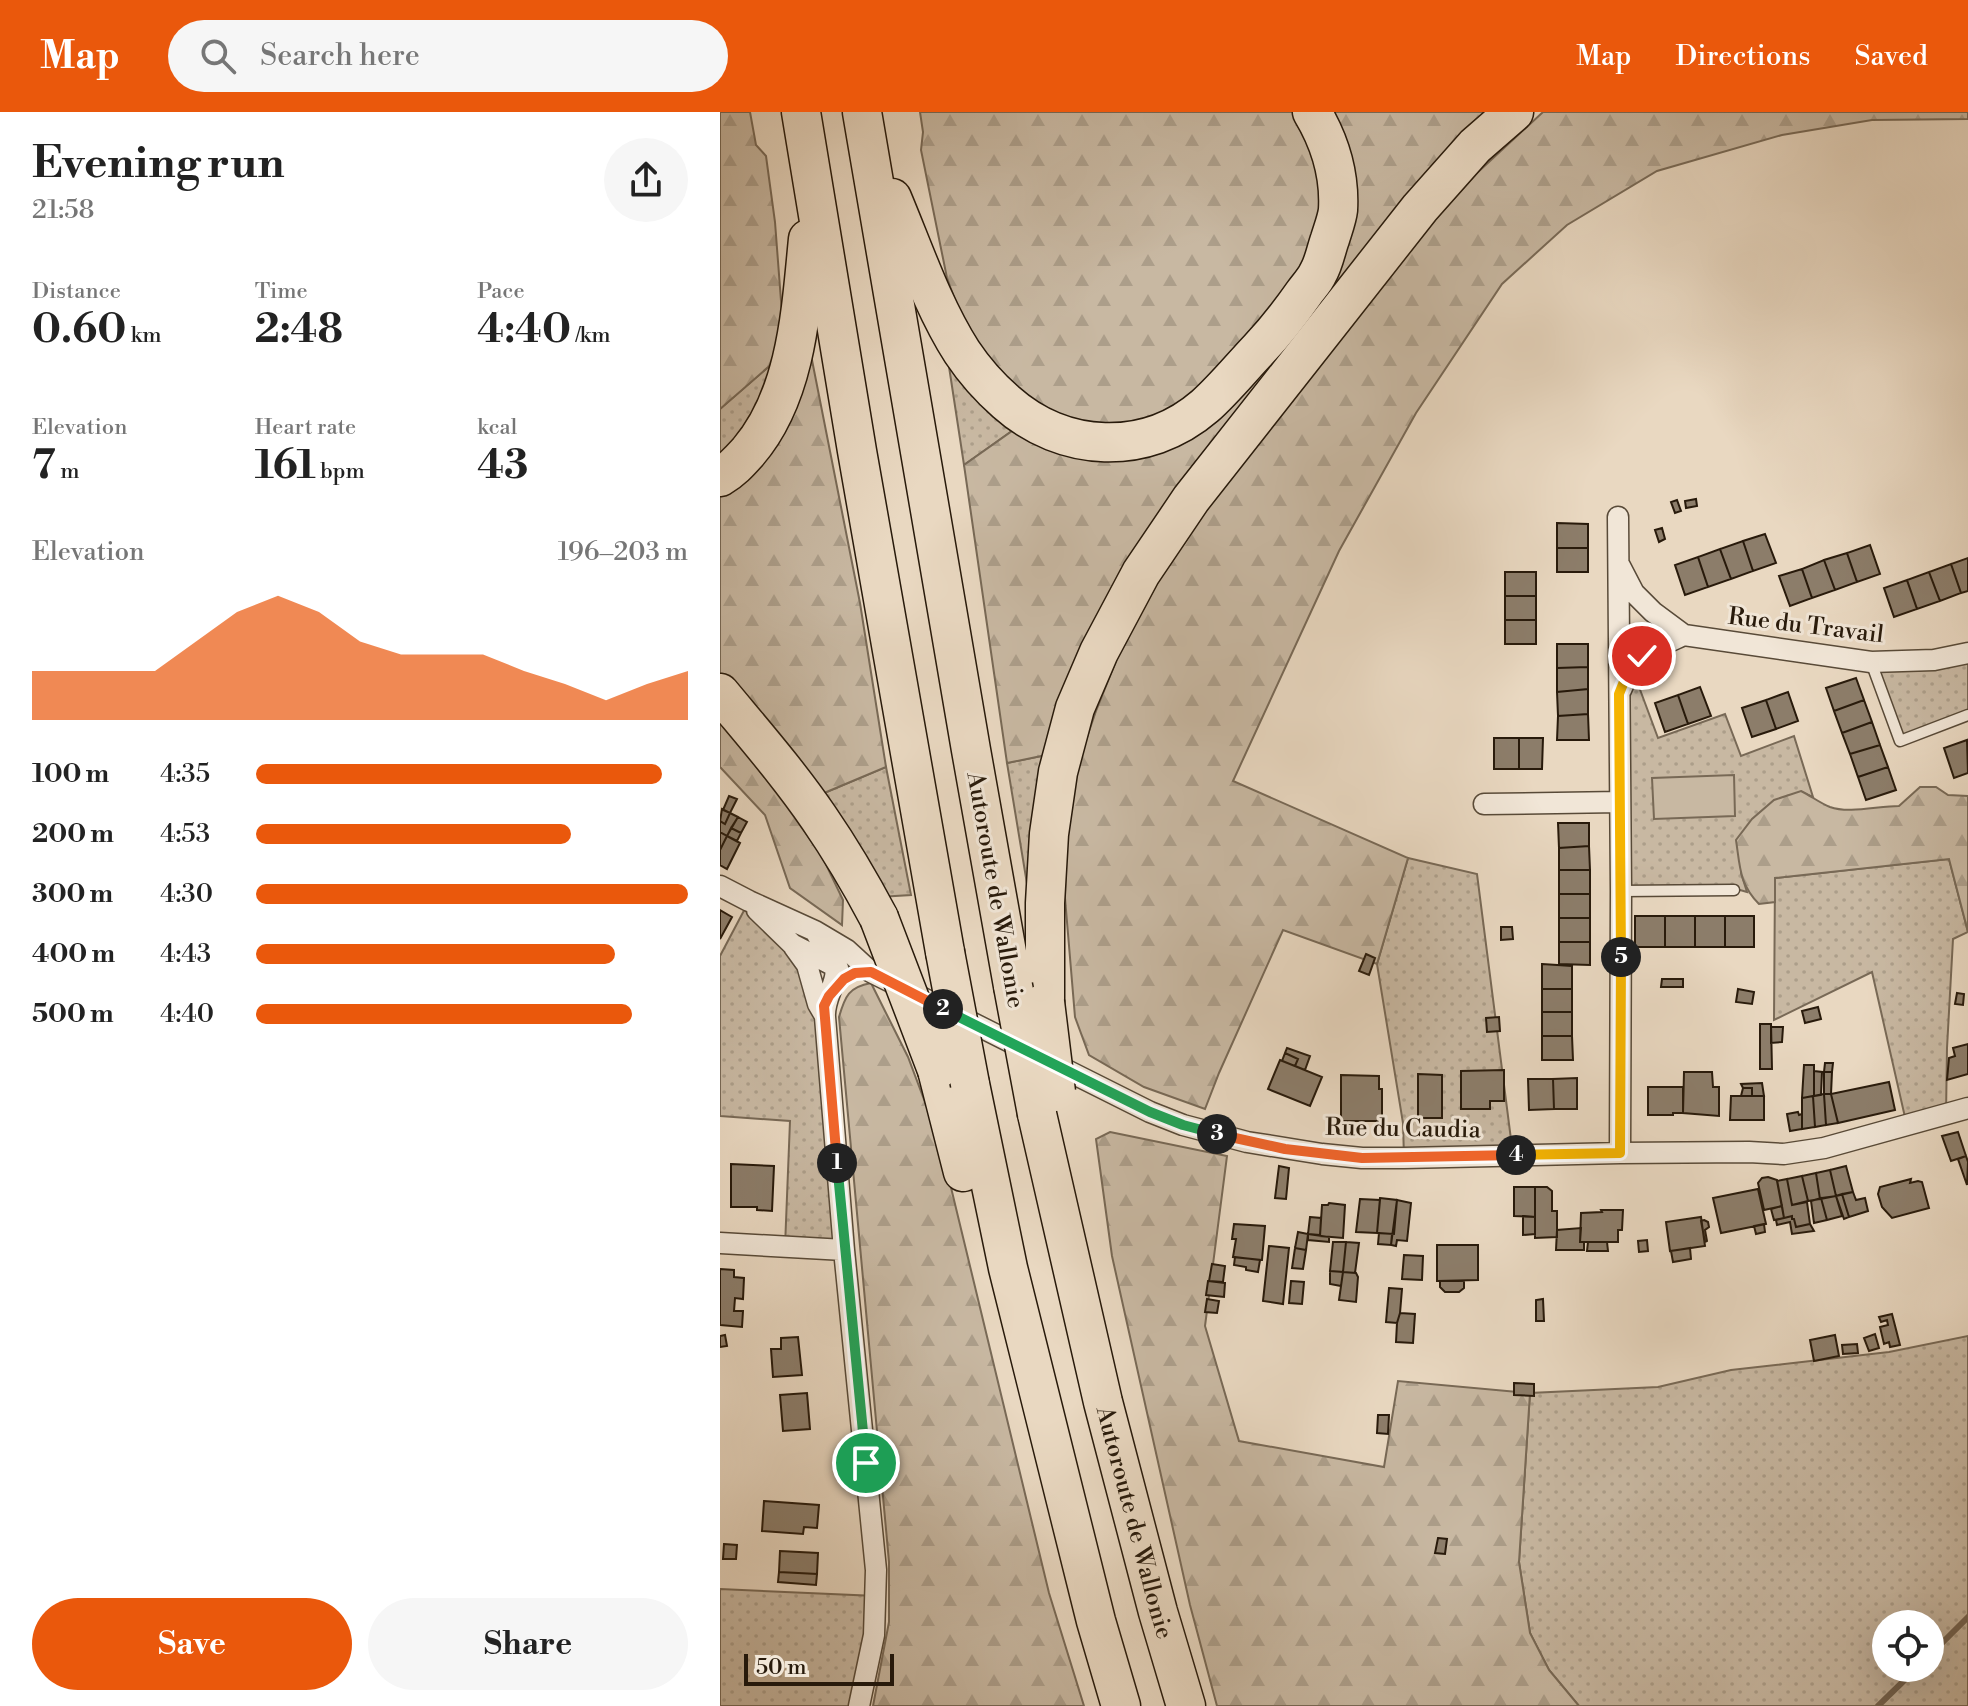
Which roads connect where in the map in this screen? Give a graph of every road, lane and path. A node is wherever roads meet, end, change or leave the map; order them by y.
1 (1312, 112) edge
2 (1514, 112) edge
3 (864, 124) edge
4 (803, 127) edge
5 (813, 192) junction
6 (720, 477) edge
7 (1618, 517) dead end
8 (1618, 563) junction
9 (1684, 635) junction
10 (1968, 653) edge
11 (1871, 662) junction
12 (720, 693) edge
13 (1619, 694) junction
14 (1968, 715) edge
15 (1620, 802) junction
16 (1484, 804) dead end
17 (720, 886) edge
18 (1734, 890) dead end
19 (1621, 891) junction
20 (749, 901) junction
21 (828, 960) junction
22 (863, 972) junction
23 (1029, 994) junction
24 (829, 996) junction
25 (825, 1017) junction
26 (953, 1077) junction
27 (1968, 1108) edge
28 (1620, 1153) junction
29 (720, 1243) edge
30 (844, 1250) junction
31 (859, 1706) edge
32 (1121, 1706) edge
33 (1186, 1706) edge

1 - 3 highway
2 - 23 highway
3 - 23 highway, Autoroute de Wallonie
4 - 5 highway
5 - 6 highway
5 - 26 highway, bridge
7 - 8 street
8 - 9 street, Rue du Travail
8 - 13 street
9 - 11 street, Rue du Travail
9 - 13 street
10 - 11 street, Rue du Travail
11 - 14 lane
12 - 26 highway, bridge
13 - 15 street
15 - 16 street
15 - 19 street
17 - 20 street, Rue du Caudia
18 - 19 lane
19 - 28 street
20 - 21 street, Rue du Caudia
20 - 21 street, Rue du Caudia
21 - 22 street, Rue du Caudia
21 - 24 street
21 - 25 street
22 - 24 street
22 - 28 street, Rue du Caudia
23 - 33 highway, Autoroute de Wallonie, bridge
24 - 25 street
25 - 30 street
26 - 32 highway
27 - 28 street, Rue du Caudia
29 - 30 street
30 - 31 street

